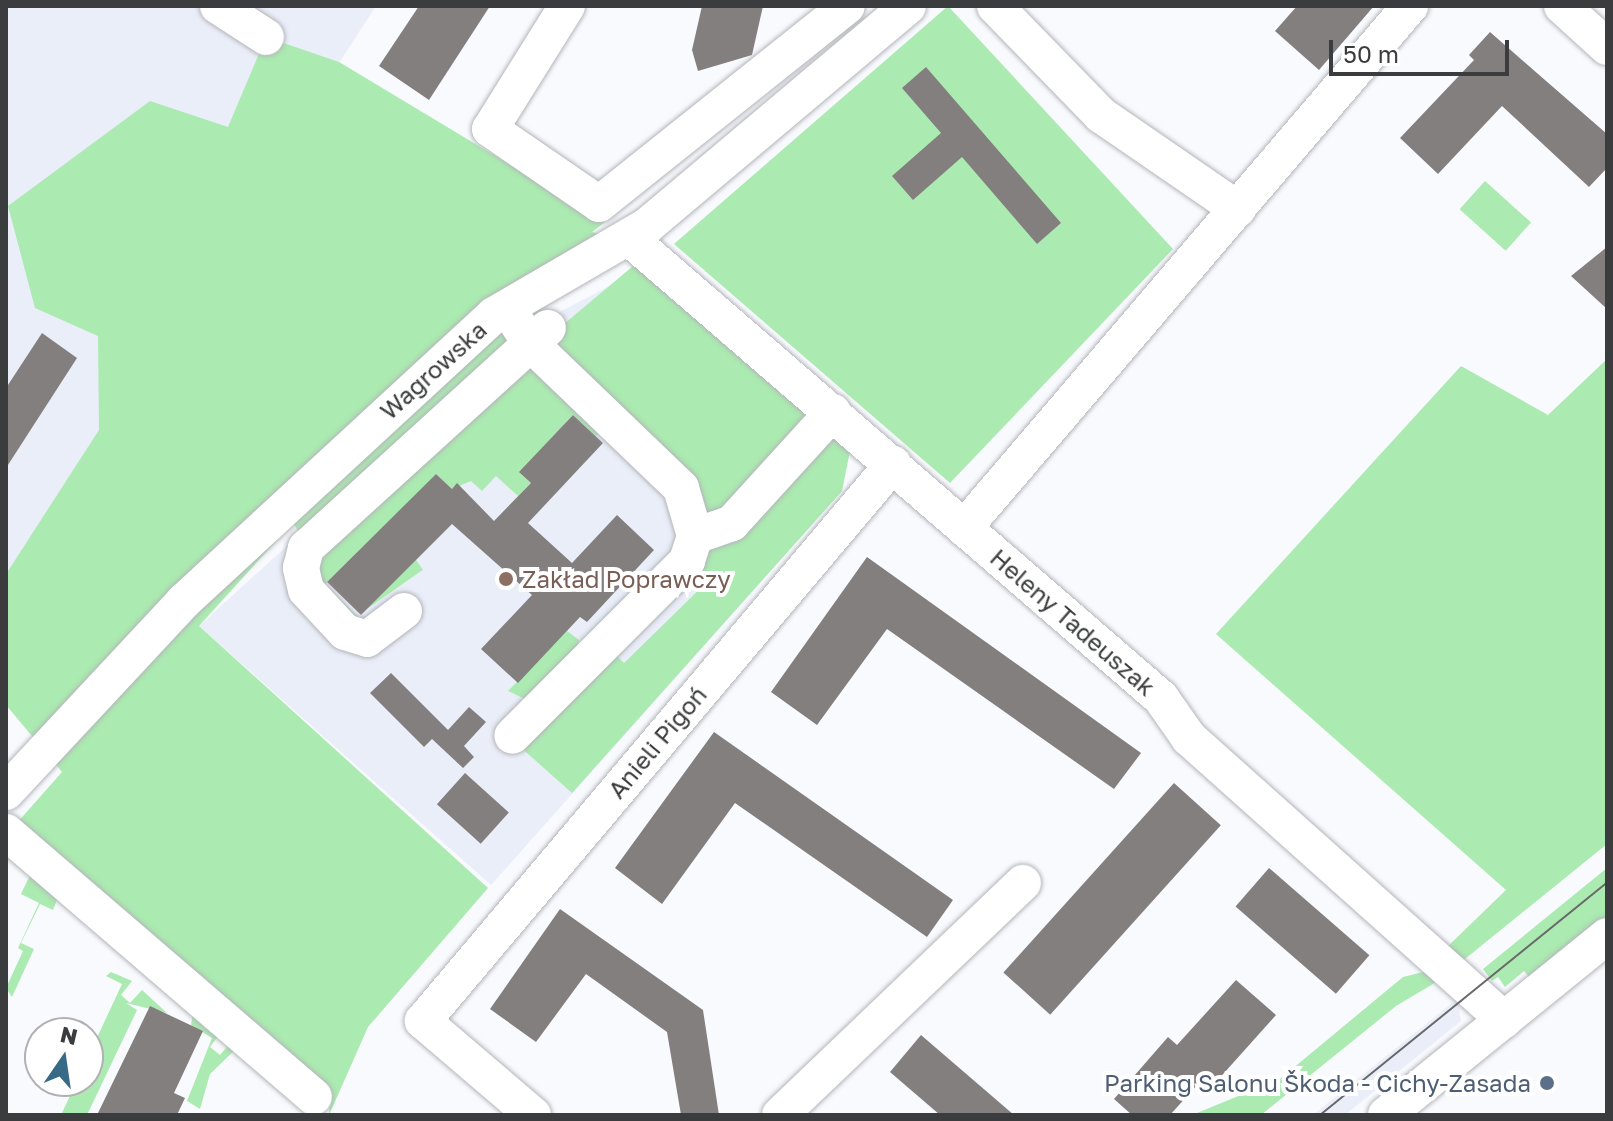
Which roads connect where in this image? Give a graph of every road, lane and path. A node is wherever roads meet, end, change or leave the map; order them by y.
1 (218, 6) edge
2 (567, 6) edge
3 (908, 6) edge
4 (995, 6) edge
5 (1410, 6) edge
6 (1562, 6) edge
7 (827, 14) edge
8 (266, 37) dead end
9 (1607, 47) edge
10 (1238, 209) junction
11 (629, 238) junction
12 (507, 308) junction
13 (540, 335) junction
14 (833, 412) junction
15 (893, 464) junction
16 (964, 528) junction
17 (695, 536) junction
18 (404, 611) dead end
19 (512, 736) dead end
20 (6, 792) edge
21 (6, 832) edge
22 (1023, 883) dead end
23 (1604, 945) edge
24 (1504, 1020) junction
25 (314, 1097) dead end
26 (533, 1115) edge
27 (780, 1115) edge
28 (1386, 1115) edge

1 - 8 street
2 - 7 street
3 - 11 street, Wagrowska
4 - 10 street
5 - 10 street
6 - 9 street
10 - 16 street
11 - 12 street, Wagrowska
11 - 14 street, Heleny Tadeuszak
12 - 13 street
12 - 20 street, Wagrowska
13 - 17 street
13 - 18 street
14 - 15 street, Heleny Tadeuszak
14 - 17 street
15 - 16 street, Heleny Tadeuszak
15 - 26 street, Anieli Pigoń
16 - 24 street, Heleny Tadeuszak
17 - 19 street
21 - 25 street
22 - 27 street
23 - 24 street
24 - 28 street

